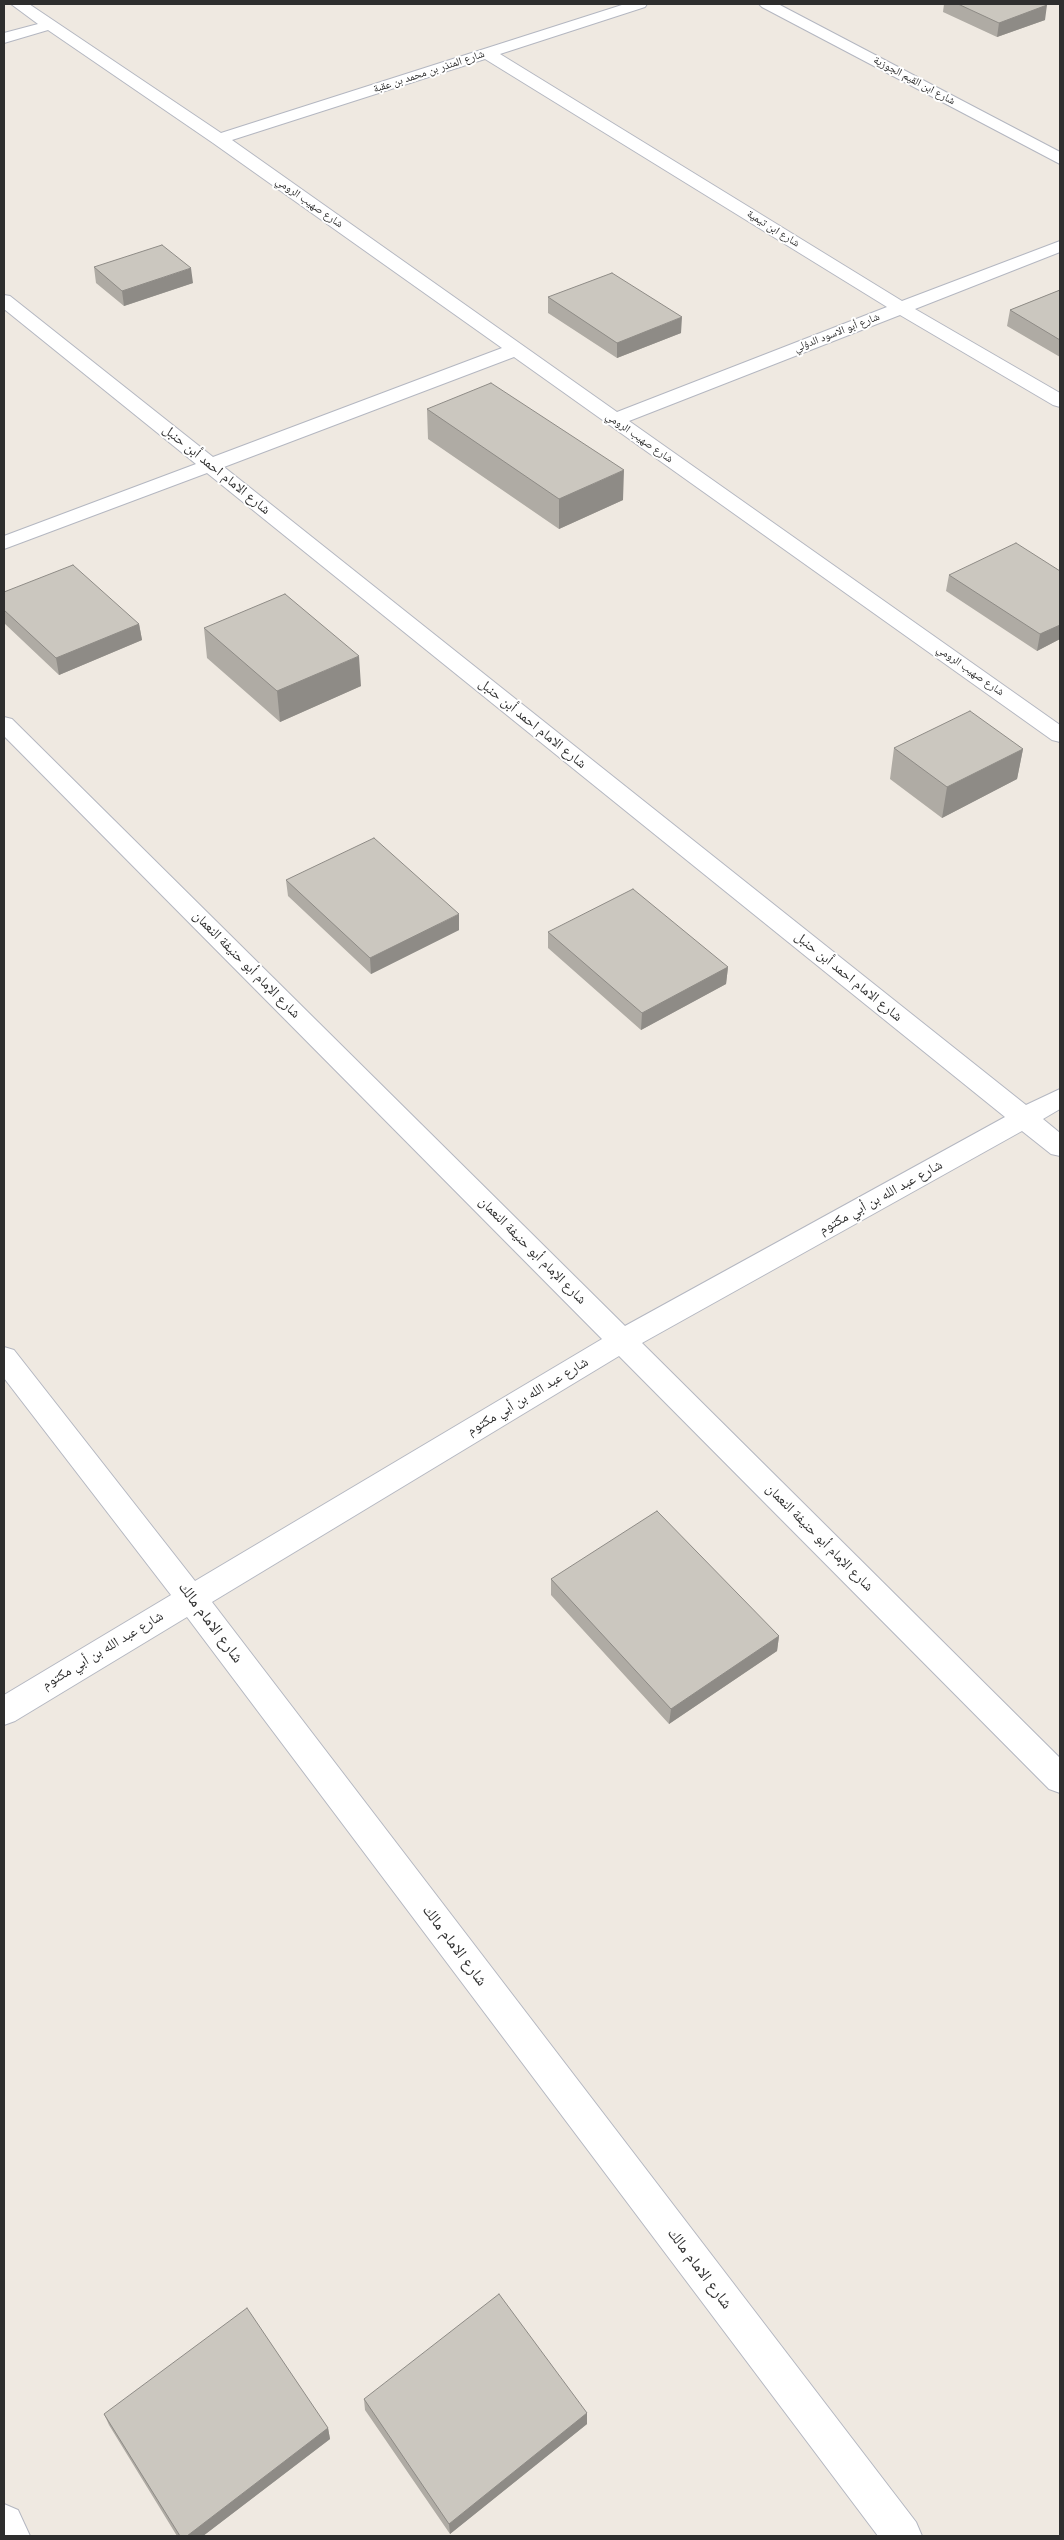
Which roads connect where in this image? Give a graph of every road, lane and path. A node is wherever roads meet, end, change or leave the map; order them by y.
1 (19, 4) edge
2 (640, 4) edge
3 (767, 4) edge
4 (50, 25) junction
5 (4, 38) edge
6 (487, 53) junction
7 (219, 139) junction
8 (1060, 158) edge
9 (1060, 246) edge
10 (4, 300) edge
11 (902, 308) junction
12 (516, 350) junction
13 (1060, 401) edge
14 (613, 420) junction
15 (209, 465) junction
16 (4, 542) edge
17 (4, 724) edge
18 (1060, 735) edge
19 (1060, 1098) edge
20 (1025, 1119) junction
21 (1060, 1147) edge
22 (622, 1341) junction
23 (4, 1358) edge
24 (191, 1598) junction
25 (4, 1711) edge
26 (1060, 1779) edge
27 (4, 2524) edge
28 (10, 2536) edge
29 (902, 2536) edge

1 - 4 street
2 - 6 street, شارع المنذر بن محمد بن عقبة
3 - 8 street, شارع ابن القيم الجوزية
4 - 5 street
4 - 7 street, شارع صهيب الرومي
6 - 7 street, شارع المنذر بن محمد بن عقبة
6 - 11 street, شارع ابن تيمية
7 - 12 street, شارع صهيب الرومي
9 - 11 street, شارع أبو الاسود الدؤلي
10 - 15 street, شارع الامام احمد أبن حنبل
11 - 13 street, شارع ابن تيمية
11 - 14 street, شارع أبو الاسود الدؤلي
12 - 14 street, شارع صهيب الرومي
12 - 15 street
14 - 18 street, شارع صهيب الرومي
15 - 16 street
15 - 20 street, شارع الامام احمد أبن حنبل
17 - 22 street, شارع الإمام أبو حنيفة النعمان
19 - 20 street, شارع عبد الله بن أبي مكتوم
20 - 21 street, شارع الامام احمد أبن حنبل
20 - 22 street, شارع عبد الله بن أبي مكتوم
22 - 24 street, شارع عبد الله بن أبي مكتوم
22 - 26 street, شارع الإمام أبو حنيفة النعمان
23 - 24 street, شارع الامام مالك
24 - 25 street, شارع عبد الله بن أبي مكتوم
24 - 29 street, شارع الامام مالك
27 - 28 street

